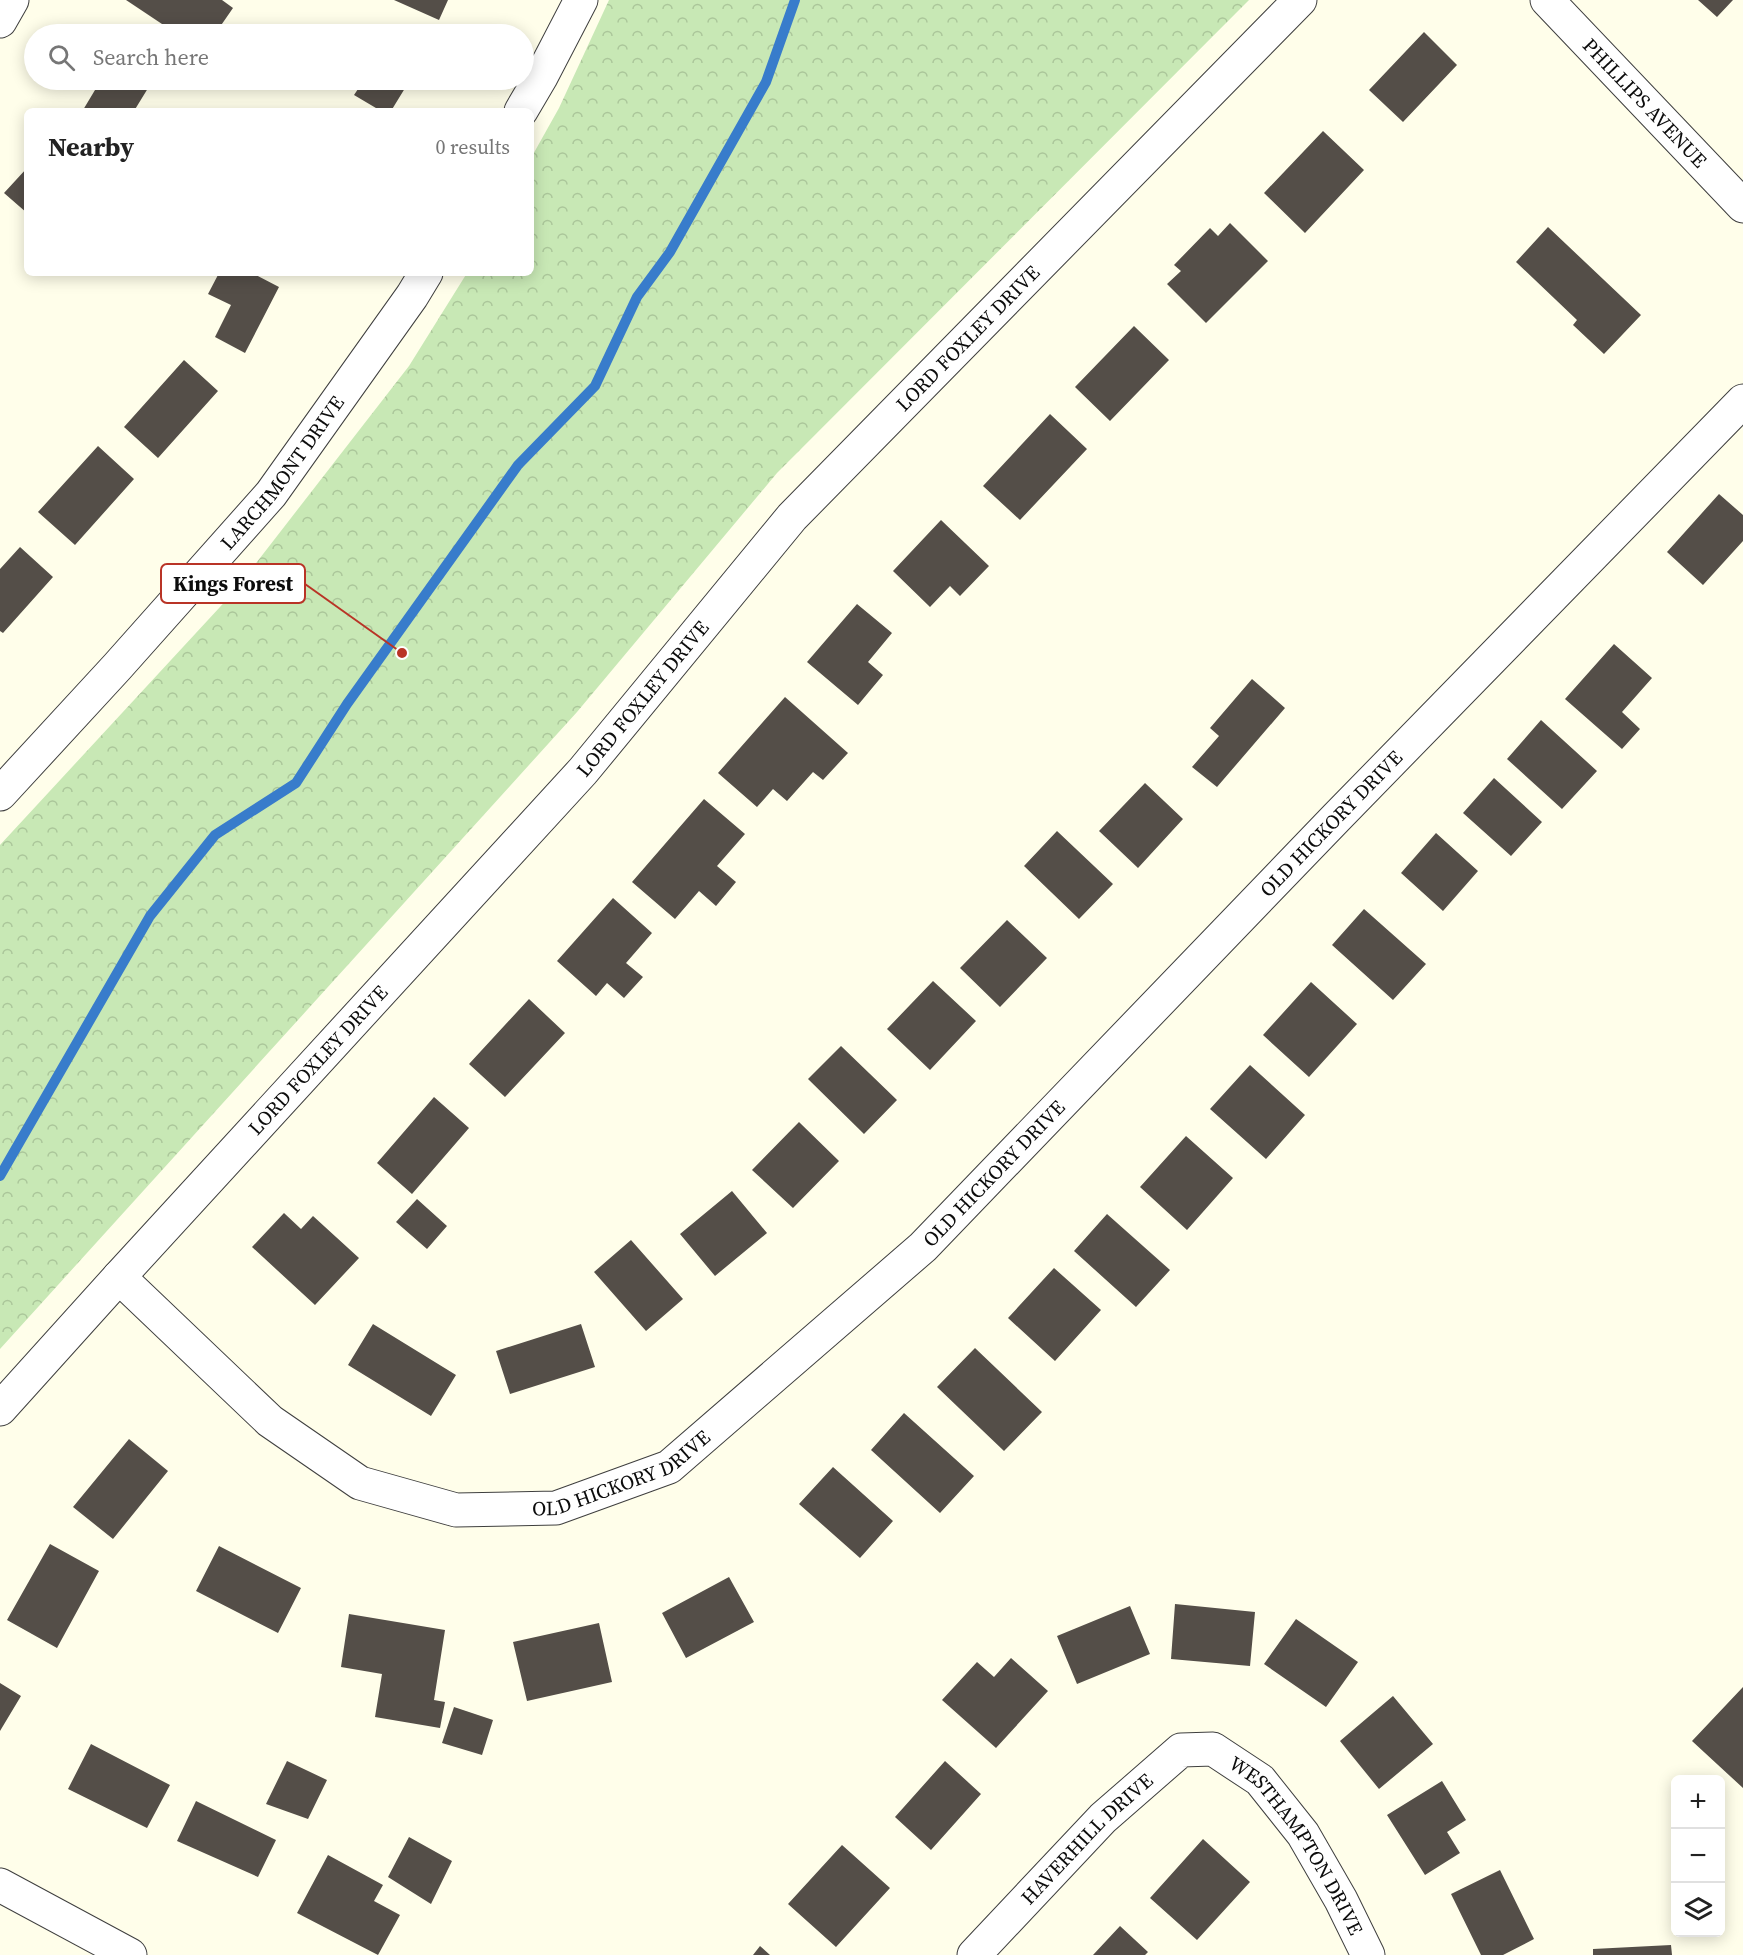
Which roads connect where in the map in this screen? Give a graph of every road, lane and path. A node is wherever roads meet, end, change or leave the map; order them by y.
1 (12, 0) edge
2 (581, 0) edge
3 (1300, 0) edge
4 (1547, 0) edge
5 (0, 21) edge
6 (534, 87) edge
7 (532, 90) edge
8 (523, 108) edge
9 (1743, 206) edge
10 (424, 276) edge
11 (1743, 401) edge
12 (0, 794) edge
13 (119, 1276) junction
14 (0, 1409) edge
15 (1213, 1749) joint
16 (0, 1885) edge
17 (130, 1955) edge
18 (974, 1955) edge
19 (1368, 1955) edge

1 - 5 street
2 - 6 street
3 - 13 street, LORD FOXLEY DRIVE
4 - 9 street, PHILLIPS AVENUE
7 - 8 street
10 - 12 street, LARCHMONT DRIVE
11 - 13 street, OLD HICKORY DRIVE
13 - 14 street, LORD FOXLEY DRIVE
15 - 18 street, HAVERHILL DRIVE
15 - 19 street, WESTHAMPTON DRIVE
16 - 17 street

